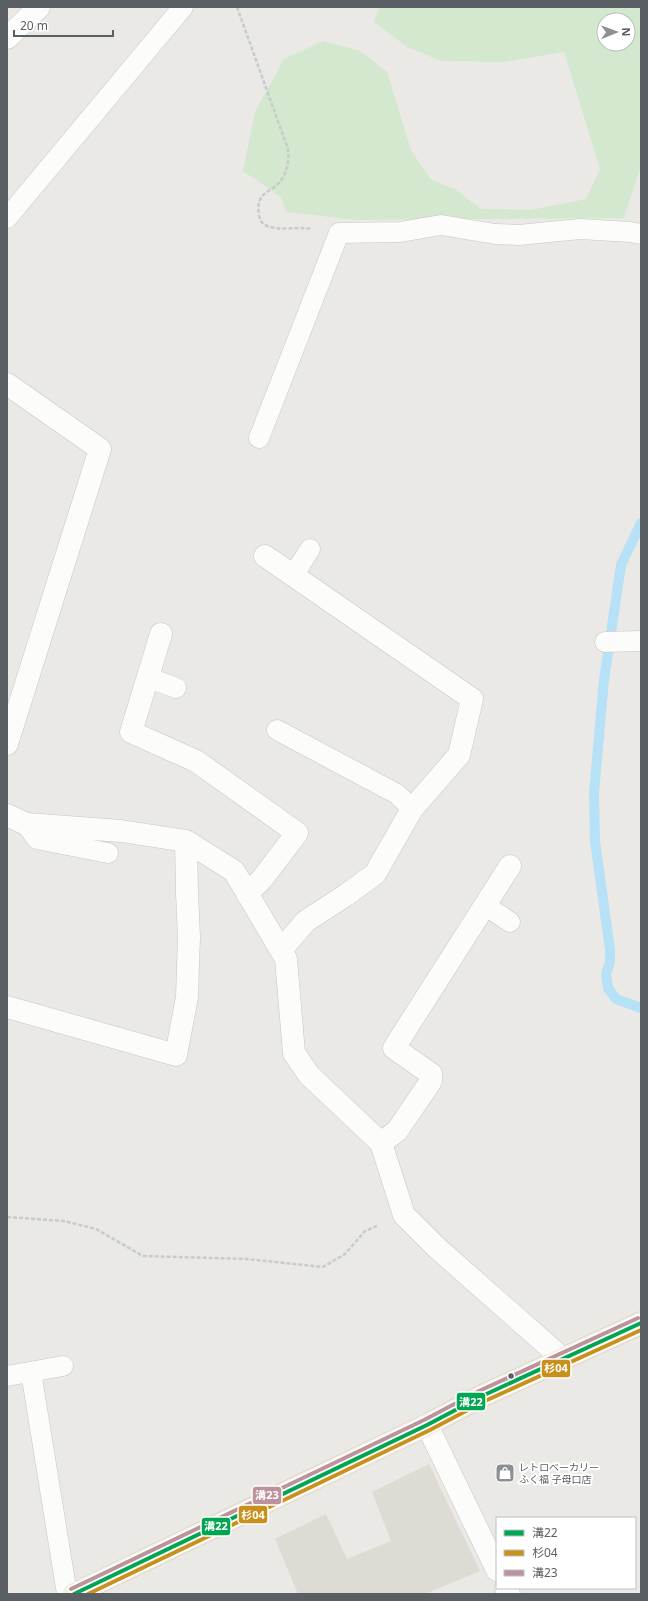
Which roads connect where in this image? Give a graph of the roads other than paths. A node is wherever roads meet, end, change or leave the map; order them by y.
1 (39, 7) edge
2 (183, 7) edge
3 (7, 38) edge
4 (7, 218) edge
5 (641, 234) edge
6 (7, 384) edge
7 (259, 438) dead end
8 (310, 548) dead end
9 (264, 556) dead end
10 (293, 576) junction
11 (162, 634) dead end
12 (641, 641) edge
13 (605, 642) dead end
14 (149, 678) junction
15 (176, 688) dead end
16 (277, 730) dead end
17 (7, 744) edge
18 (412, 808) junction
19 (17, 819) edge
20 (186, 841) junction
21 (108, 853) dead end
22 (510, 866) dead end
23 (248, 894) junction
24 (486, 906) junction
25 (510, 922) dead end
26 (281, 950) junction
27 (7, 1007) edge
28 (381, 1143) junction
29 (641, 1323) edge
30 (564, 1359) junction
31 (63, 1366) dead end
32 (30, 1372) junction
33 (7, 1376) edge
34 (427, 1425) junction
35 (496, 1568) edge
36 (67, 1594) edge
37 (74, 1594) edge

1 - 3 street
2 - 4 lane
5 - 7 lane
6 - 17 street
8 - 10 lane
9 - 10 street
10 - 18 street
11 - 14 street
12 - 13 lane
14 - 15 lane
14 - 23 street
16 - 18 lane
18 - 26 street
19 - 20 street
19 - 21 lane
20 - 23 street
20 - 27 street
22 - 24 street
23 - 26 street
24 - 25 lane
24 - 28 street
26 - 28 street
28 - 30 street
29 - 30 main road
30 - 34 main road
31 - 32 lane
32 - 33 lane
32 - 36 lane
34 - 35 street
34 - 37 main road

